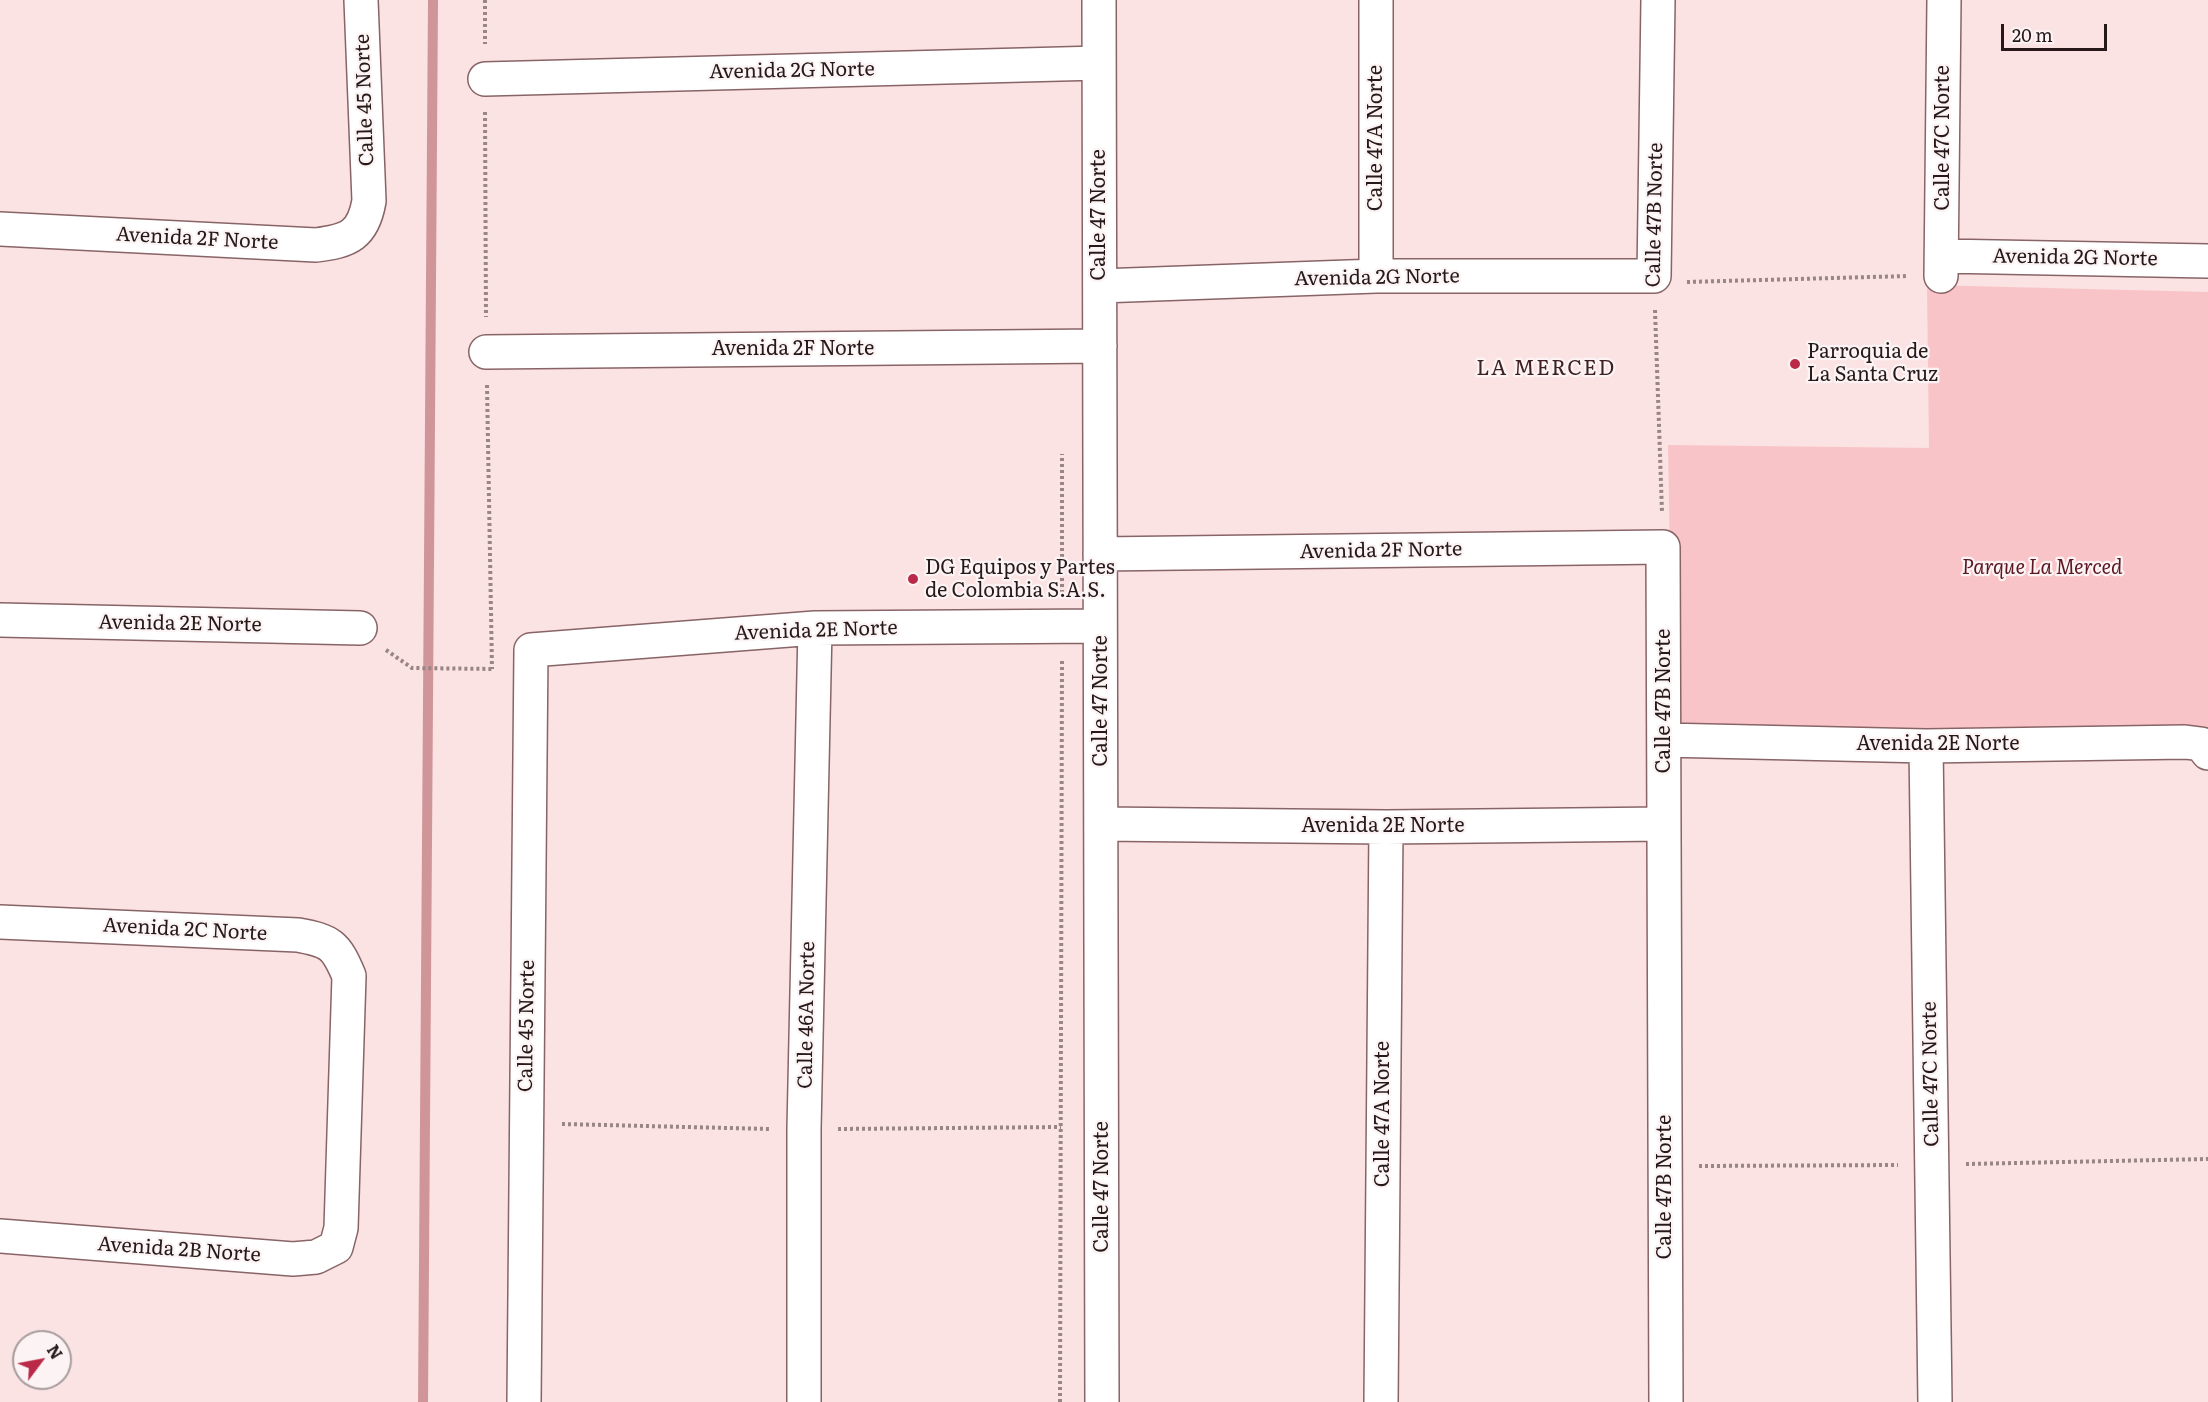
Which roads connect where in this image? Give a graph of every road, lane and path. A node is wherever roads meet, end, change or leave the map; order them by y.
1 (360, 0) edge
2 (1099, 0) edge
3 (1376, 0) edge
4 (1658, 0) edge
5 (1944, 0) edge
6 (1099, 63) junction
7 (485, 79) dead end
8 (369, 201) joint
9 (0, 229) edge
10 (2208, 261) edge
11 (1942, 266) junction
12 (1376, 276) junction
13 (1654, 279) junction
14 (1100, 286) junction
15 (1100, 346) junction
16 (486, 352) dead end
17 (1663, 547) junction
18 (1100, 554) junction
19 (0, 620) edge
20 (1100, 626) junction
21 (360, 628) dead end
22 (815, 628) junction
23 (531, 650) joint
24 (1062, 654) dead end
25 (412, 668) dead end
26 (492, 669) dead end
27 (1664, 740) junction
28 (1926, 746) junction
29 (2208, 753) edge
30 (1101, 824) junction
31 (1664, 824) junction
32 (1386, 827) junction
33 (0, 922) edge
34 (341, 1228) joint
35 (0, 1236) edge
36 (524, 1402) edge
37 (804, 1402) edge
38 (1060, 1402) edge
39 (1102, 1402) edge
40 (1381, 1402) edge
41 (1666, 1402) edge
42 (1935, 1402) edge

1 - 8 street, Calle 45 Norte
2 - 6 street, Calle 47 Norte
3 - 12 street, Calle 47A Norte
4 - 13 street, Calle 47B Norte
5 - 11 street, Calle 47C Norte
6 - 7 street, Avenida 2G Norte
6 - 14 street, Calle 47 Norte
8 - 9 street, Avenida 2F Norte
10 - 11 street, Avenida 2G Norte
11 - 13 path
12 - 13 street, Avenida 2G Norte
12 - 14 street, Avenida 2G Norte
13 - 17 path, Calle 47B Norte
14 - 15 street, Calle 47 Norte
15 - 16 street, Avenida 2F Norte
15 - 18 street, Calle 47 Norte
17 - 18 street, Avenida 2F Norte
17 - 27 street, Calle 47B Norte
18 - 20 street, Calle 47 Norte
19 - 21 street, Avenida 2E Norte
20 - 22 street, Avenida 2E Norte
20 - 30 street, Calle 47 Norte
22 - 23 street, Avenida 2E Norte
22 - 37 street, Calle 46A Norte
23 - 36 street, Calle 45 Norte
24 - 38 path
25 - 26 path
27 - 28 street, Avenida 2E Norte
27 - 31 street, Calle 47B Norte
28 - 29 street, Avenida 2E Norte
28 - 42 street, Calle 47C Norte
30 - 32 street, Avenida 2E Norte
30 - 39 street, Calle 47 Norte
31 - 32 street, Avenida 2E Norte
31 - 41 street, Calle 47B Norte
32 - 40 street, Calle 47A Norte
33 - 34 street, Avenida 2C Norte
34 - 35 street, Avenida 2B Norte

